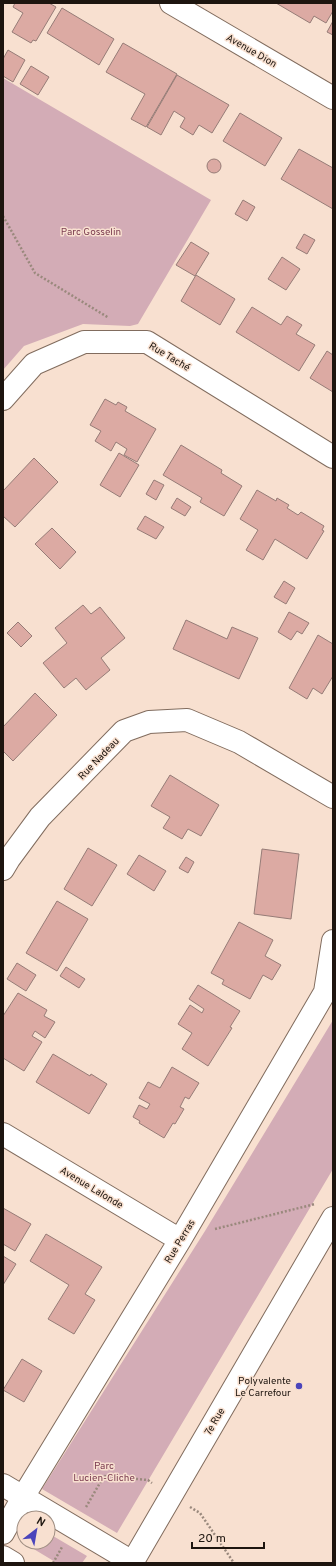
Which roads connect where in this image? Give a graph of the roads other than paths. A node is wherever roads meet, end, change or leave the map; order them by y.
1 (171, 3) edge
2 (333, 98) edge
3 (3, 399) edge
4 (333, 457) edge
5 (333, 797) edge
6 (3, 869) edge
7 (333, 941) edge
8 (3, 1134) edge
9 (326, 1210) edge
10 (180, 1240) junction
11 (3, 1485) edge
12 (23, 1497) junction
13 (3, 1533) edge
14 (3, 1557) edge
15 (13, 1563) edge
16 (133, 1563) edge

1 - 2 street, Avenue Dion
3 - 4 street, Rue Taché
5 - 6 street, Rue Nadeau
7 - 10 street, Rue Perras
8 - 10 street, Avenue Lalonde
9 - 16 street, 7e Rue
10 - 12 street, Rue Perras
11 - 12 street
12 - 13 street, Rue Perras
12 - 16 street
14 - 15 street

